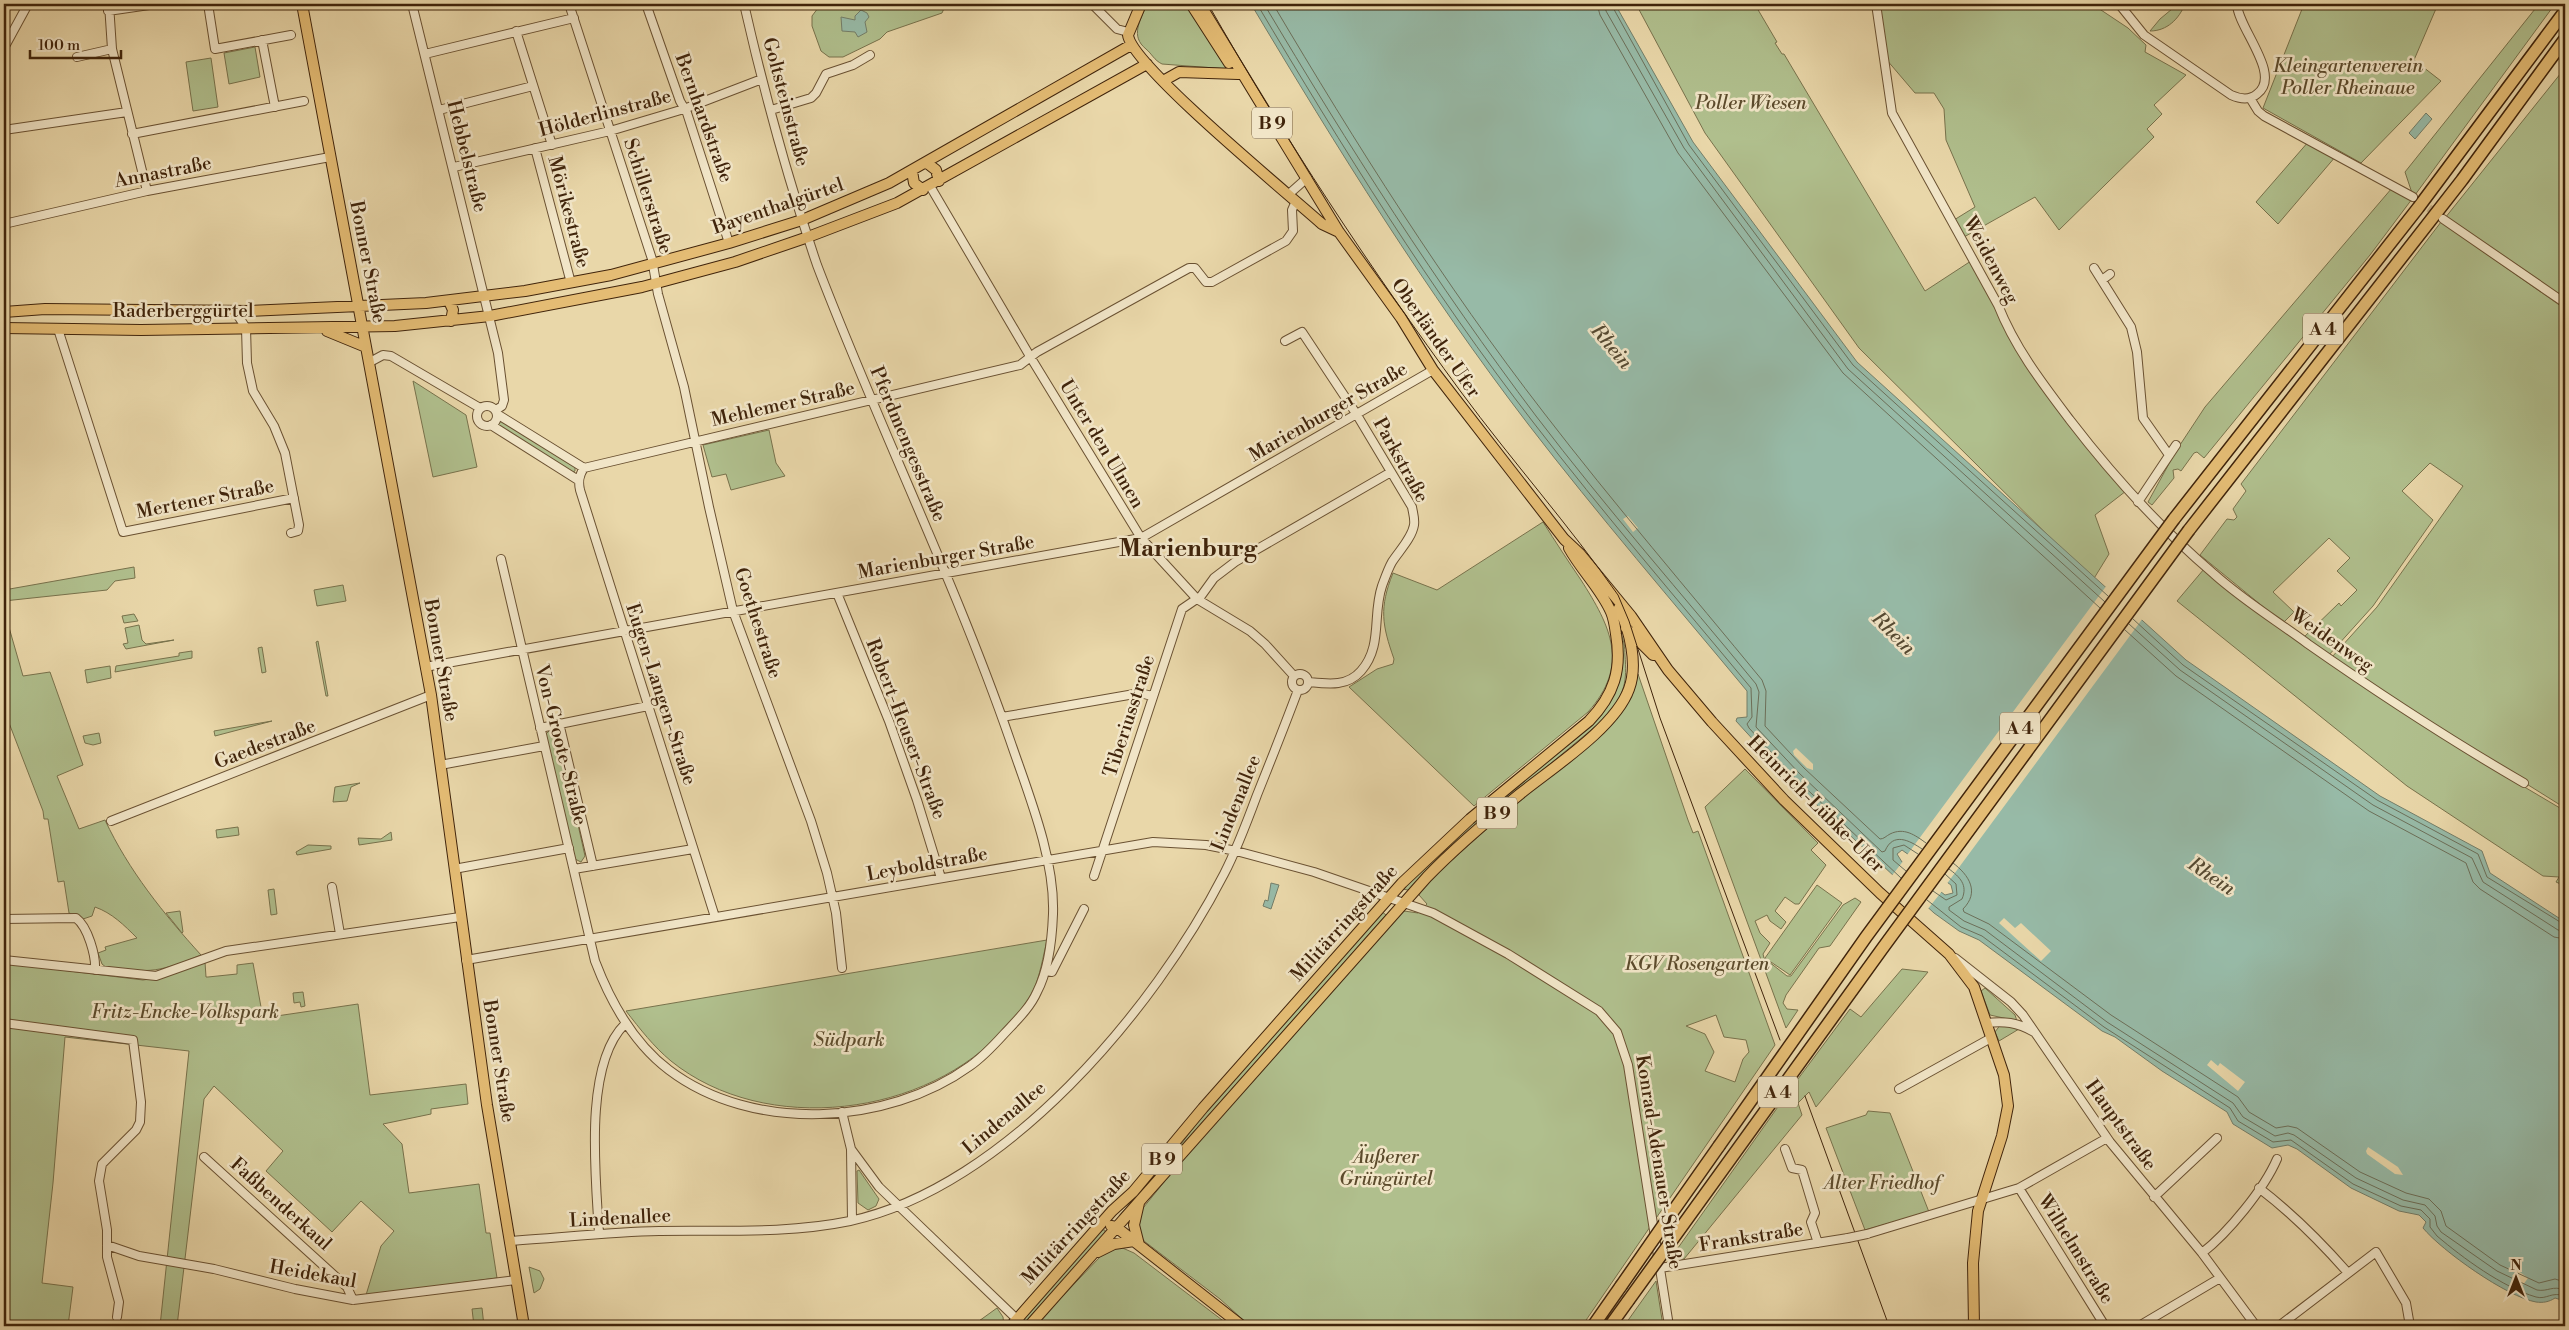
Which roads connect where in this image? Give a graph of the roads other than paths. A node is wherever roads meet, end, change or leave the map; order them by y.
1 (28, 4) edge
2 (156, 4) edge
3 (208, 4) edge
4 (302, 4) edge
5 (412, 4) edge
6 (569, 4) edge
7 (646, 4) edge
8 (744, 4) edge
9 (1092, 4) edge
10 (1141, 4) edge
11 (1876, 4) edge
12 (2120, 4) edge
13 (2237, 4) edge
14 (108, 7) edge
15 (1198, 7) edge
16 (2565, 11) edge
17 (574, 18) junction
18 (516, 31) junction
19 (1128, 32) junction
20 (291, 35) dead end
21 (2565, 39) edge
22 (262, 40) junction
23 (1131, 45) junction
24 (4, 48) edge
25 (112, 49) junction
26 (425, 54) junction
27 (870, 55) dead end
28 (77, 57) dead end
29 (1147, 64) junction
30 (1238, 74) junction
31 (762, 80) junction
32 (1163, 81) junction
33 (1248, 84) junction
34 (534, 86) junction
35 (2250, 98) junction
36 (304, 102) dead end
37 (275, 107) junction
38 (684, 109) junction
39 (439, 110) junction
40 (771, 110) junction
41 (127, 112) junction
42 (4, 130) edge
43 (610, 131) junction
44 (132, 134) junction
45 (552, 145) junction
46 (535, 148) junction
47 (330, 157) junction
48 (927, 163) junction
49 (454, 167) junction
50 (912, 171) junction
51 (1307, 178) junction
52 (931, 186) junction
53 (147, 191) junction
54 (2413, 197) tunnel mouth
55 (1292, 198) junction
56 (2443, 219) tunnel mouth
57 (802, 220) junction
58 (4, 224) edge
59 (1339, 232) junction
60 (808, 238) junction
61 (729, 243) junction
62 (653, 264) junction
63 (2094, 268) dead end
64 (2110, 274) dead end
65 (2102, 280) junction
66 (571, 283) junction
67 (656, 284) junction
68 (484, 297) junction
69 (449, 301) junction
70 (2565, 303) edge
71 (358, 307) junction
72 (32, 310) junction
73 (70, 310) junction
74 (148, 311) junction
75 (235, 311) junction
76 (4, 312) edge
77 (490, 316) junction
78 (451, 321) junction
79 (362, 327) junction
80 (382, 327) junction
81 (4, 328) edge
82 (29, 328) junction
83 (55, 328) junction
84 (246, 328) junction
85 (322, 328) junction
86 (141, 330) junction
87 (1285, 341) dead end
88 (367, 348) junction
89 (1031, 358) junction
90 (370, 362) junction
91 (1433, 370) junction
92 (872, 400) junction
93 (480, 408) junction
94 (496, 412) junction
95 (1356, 415) junction
96 (491, 425) junction
97 (696, 441) junction
98 (2176, 445) dead end
99 (2169, 455) junction
100 (584, 468) junction
101 (1391, 472) junction
102 (578, 480) junction
103 (294, 498) junction
104 (2138, 502) junction
105 (291, 533) dead end
106 (1140, 538) junction
107 (1564, 539) junction
108 (501, 559) dead end
109 (945, 574) junction
110 (837, 593) junction
111 (1615, 598) junction
112 (1197, 599) junction
113 (734, 610) junction
114 (1612, 613) junction
115 (1626, 628) junction
116 (624, 632) junction
117 (1647, 649) junction
118 (522, 650) junction
119 (425, 667) junction
120 (1668, 670) junction
121 (1294, 676) junction
122 (1632, 678) junction
123 (1308, 682) junction
124 (1298, 690) junction
125 (430, 695) junction
126 (1152, 696) junction
127 (648, 706) junction
128 (1002, 717) junction
129 (559, 723) junction
130 (540, 728) junction
131 (544, 746) junction
132 (440, 765) junction
133 (2524, 783) dead end
134 (110, 821) dead end
135 (569, 848) junction
136 (693, 849) junction
137 (1102, 850) junction
138 (1236, 851) junction
139 (1046, 860) junction
140 (593, 866) junction
141 (454, 869) junction
142 (574, 869) junction
143 (1094, 876) dead end
144 (941, 878) junction
145 (332, 887) dead end
146 (832, 896) junction
147 (1388, 898) junction
148 (1403, 902) junction
149 (1084, 909) dead end
150 (460, 917) junction
151 (715, 917) junction
152 (4, 919) edge
153 (340, 934) junction
154 (590, 938) junction
155 (1949, 954) junction
156 (4, 960) edge
157 (466, 960) junction
158 (842, 968) dead end
159 (95, 970) junction
160 (1045, 971) junction
161 (4, 1023) edge
162 (1986, 1023) junction
163 (625, 1024) junction
164 (2036, 1034) junction
165 (1991, 1038) junction
166 (1899, 1089) dead end
167 (842, 1112) junction
168 (2107, 1138) junction
169 (2217, 1138) dead end
170 (851, 1148) junction
171 (1785, 1149) dead end
172 (204, 1157) dead end
173 (2277, 1159) dead end
174 (2019, 1188) junction
175 (2259, 1188) junction
176 (1136, 1196) junction
177 (2154, 1197) junction
178 (1980, 1201) junction
179 (900, 1207) junction
180 (852, 1220) junction
181 (1116, 1227) junction
182 (1095, 1229) junction
183 (599, 1234) junction
184 (509, 1241) junction
185 (1818, 1243) junction
186 (1136, 1244) junction
187 (107, 1246) junction
188 (2202, 1253) junction
189 (1091, 1257) junction
190 (1660, 1268) junction
191 (2348, 1273) junction
192 (2220, 1278) junction
193 (516, 1280) junction
194 (353, 1300) junction
195 (117, 1317) dead end
196 (2154, 1318) junction
197 (1017, 1324) edge
198 (524, 1326) edge
199 (1029, 1326) edge
200 (1242, 1326) edge
201 (1592, 1326) edge
202 (1610, 1326) edge
203 (1669, 1326) edge
204 (1974, 1326) edge
205 (2105, 1326) edge
206 (2139, 1326) edge
207 (2158, 1326) edge
208 (2256, 1326) edge
209 (2279, 1326) edge
210 (2410, 1326) edge

1 - 24 street
2 - 14 street
3 - 22 street
4 - 47 main road, Bonner Straße
5 - 26 street, Hebbelstraße
6 - 17 street, Schillerstraße
7 - 38 street, Bernhardstraße
8 - 31 street, Goltsteinstraße
9 - 19 street
10 - 19 main road
11 - 104 street, Weidenweg
12 - 35 street
13 - 35 street
14 - 25 street
15 - 30 main road, Oberländer Ufer / B 9
15 - 33 main road, Oberländer Ufer / B 9
16 - 201 highway, A 4, bridge
17 - 18 street
17 - 43 street, Schillerstraße
18 - 26 street
18 - 34 street
19 - 23 main road
20 - 22 street
21 - 202 highway, A 4, bridge
22 - 37 street
23 - 29 main road
23 - 48 main road, Bayenthalgürtel
25 - 28 street
25 - 41 street
26 - 39 street, Hebbelstraße
27 - 40 street
29 - 32 main road
29 - 52 main road, Bayenthalgürtel
30 - 32 main road
30 - 33 main road, Oberländer Ufer / B 9
31 - 38 street, Hölderlinstraße
31 - 40 street, Goltsteinstraße
32 - 55 main road
33 - 51 main road, Oberländer Ufer / B 9
34 - 39 street
34 - 45 street
35 - 54 street
36 - 37 street
37 - 44 street
38 - 43 street, Hölderlinstraße
38 - 61 street, Bernhardstraße
39 - 49 street, Hebbelstraße
40 - 57 street, Goltsteinstraße
41 - 42 street
41 - 44 street
43 - 45 street, Hölderlinstraße
43 - 62 street, Schillerstraße
44 - 53 street
45 - 46 street, Hölderlinstraße
46 - 49 street, Hölderlinstraße
46 - 66 street, Mörikestraße
47 - 53 street, Annastraße
47 - 71 main road, Bonner Straße
48 - 50 main road, Bayenthalgürtel
48 - 52 main road
49 - 68 street, Hebbelstraße
50 - 52 main road
50 - 57 main road, Bayenthalgürtel
51 - 55 street
51 - 59 main road, Oberländer Ufer / B 9
52 - 60 main road, Bayenthalgürtel
52 - 89 street, Unter den Ulmen
53 - 58 street, Annastraße
55 - 59 main road
55 - 89 street, Mehlemer Straße
56 - 70 street
57 - 60 street, Goltsteinstraße
57 - 61 main road, Bayenthalgürtel
59 - 91 main road, Oberländer Ufer / B 9
60 - 67 main road, Bayenthalgürtel
60 - 92 street, Pferdmengesstraße
61 - 62 main road, Bayenthalgürtel
62 - 66 main road, Bayenthalgürtel
62 - 67 street, Schillerstraße
63 - 65 street
64 - 65 street
65 - 99 street
66 - 68 main road, Bayenthalgürtel
67 - 77 main road, Bayenthalgürtel
67 - 97 street, Goethestraße
68 - 69 main road, Bayenthalgürtel
68 - 77 street, Hebbelstraße
69 - 71 main road, Bayenthalgürtel
69 - 78 main road
71 - 75 main road, Raderberggürtel
71 - 79 main road, Bonner Straße
72 - 73 main road, Raderberggürtel
72 - 76 main road, Raderberggürtel
72 - 82 main road
73 - 74 main road, Raderberggürtel
73 - 83 main road
74 - 75 main road, Raderberggürtel
74 - 86 main road
75 - 84 street, Mertener Straße
77 - 78 main road, Bayenthalgürtel
77 - 94 street, Hebbelstraße
78 - 80 main road, Bayenthalgürtel
79 - 80 main road, Bayenthalgürtel
79 - 85 main road, Raderberggürtel
79 - 88 main road, Bonner Straße
80 - 88 main road
81 - 82 main road, Raderberggürtel
82 - 83 main road, Raderberggürtel
83 - 86 main road, Raderberggürtel
83 - 103 street, Mertener Straße
84 - 85 main road, Raderberggürtel
84 - 86 main road, Raderberggürtel
84 - 103 street, Mertener Straße
85 - 88 main road
87 - 95 street, Parkstraße
88 - 90 main road, Bonner Straße
89 - 92 street, Mehlemer Straße
89 - 106 street, Unter den Ulmen
90 - 93 street
90 - 119 main road, Bonner Straße
91 - 95 street, Marienburger Straße
91 - 107 main road, Oberländer Ufer / B 9
92 - 97 street, Mehlemer Straße
92 - 109 street, Pferdmengesstraße
93 - 94 street
93 - 96 street
94 - 96 street
94 - 100 street
95 - 101 street, Parkstraße
95 - 106 street, Marienburger Straße
96 - 102 street
97 - 100 street, Mehlemer Straße
97 - 113 street, Goethestraße
98 - 99 street
99 - 104 street
100 - 102 street
101 - 112 street, Tiberiusstraße
101 - 123 street, Parkstraße
102 - 116 street, Eugen-Langen-Straße
103 - 105 street, Mertener Straße
104 - 133 street, Weidenweg
106 - 109 street, Marienburger Straße
106 - 112 street, Unter den Ulmen
107 - 111 main road, Oberländer Ufer / B 9
107 - 114 main road, Militärringstraße / B 9
108 - 118 street, Von-Groote-Straße
109 - 110 street, Marienburger Straße
109 - 128 street, Pferdmengesstraße
110 - 113 street, Marienburger Straße
110 - 144 street, Robert-Heuser-Straße
111 - 115 main road, Militärringstraße / B 9
111 - 120 main road, Heinrich-Lübke-Ufer
112 - 121 street, Unter den Ulmen
112 - 126 street, Tiberiusstraße
113 - 116 street, Marienburger Straße
113 - 146 street, Goethestraße
114 - 115 main road, Heinrich-Lübke-Ufer
114 - 147 main road, Militärringstraße / B 9
115 - 117 main road, Heinrich-Lübke-Ufer
115 - 122 main road, Militärringstraße / B 9
116 - 118 street, Marienburger Straße
116 - 127 street, Eugen-Langen-Straße
117 - 120 main road, Heinrich-Lübke-Ufer
117 - 122 main road, B 9
118 - 119 street, Marienburger Straße
118 - 130 street, Von-Groote-Straße
119 - 125 main road, Bonner Straße
120 - 155 main road, Heinrich-Lübke-Ufer
121 - 123 street
121 - 124 street
122 - 148 main road, Militärringstraße / B 9
123 - 124 street
124 - 138 street, Lindenallee
125 - 132 main road, Bonner Straße
125 - 134 street, Gaedestraße
126 - 128 street
126 - 137 street, Tiberiusstraße
127 - 129 street
127 - 136 street, Eugen-Langen-Straße
128 - 139 street, Pferdmengesstraße
129 - 130 street
129 - 140 street, Von-Groote-Straße
130 - 131 street, Von-Groote-Straße
131 - 132 street
131 - 135 street, Von-Groote-Straße
132 - 141 main road, Bonner Straße
135 - 141 street
135 - 142 street, Von-Groote-Straße
136 - 140 street
136 - 151 street, Eugen-Langen-Straße
137 - 138 street, Leyboldstraße
137 - 139 street, Leyboldstraße
137 - 143 street, Tiberiusstraße
138 - 147 street, Leyboldstraße
138 - 179 street, Lindenallee
139 - 144 street, Leyboldstraße
139 - 160 street, Pferdmengesstraße
140 - 142 street
141 - 150 main road, Bonner Straße
142 - 154 street, Von-Groote-Straße
144 - 146 street, Leyboldstraße
145 - 153 street
146 - 151 street, Leyboldstraße
146 - 158 street, Goethestraße
147 - 148 street, Konrad-Adenauer-Straße
147 - 176 main road, Militärringstraße / B 9
148 - 176 main road, Militärringstraße / B 9
148 - 190 street, Konrad-Adenauer-Straße
149 - 160 street
150 - 153 street
150 - 157 main road, Bonner Straße
151 - 154 street, Leyboldstraße
152 - 159 street
153 - 159 street
154 - 157 street, Leyboldstraße
154 - 163 street, Von-Groote-Straße
155 - 162 main road, Heinrich-Lübke-Ufer
155 - 164 street, Hauptstraße
156 - 159 street
157 - 184 main road, Bonner Straße
160 - 167 street, Von-Groote-Straße
161 - 187 street
162 - 164 street
162 - 165 main road, Heinrich-Lübke-Ufer
163 - 167 street, Von-Groote-Straße
163 - 183 street
164 - 168 street, Hauptstraße
165 - 166 street
165 - 178 main road, Heinrich-Lübke-Ufer
167 - 170 street
168 - 174 street, Frankstraße
168 - 177 street, Hauptstraße
169 - 177 street
170 - 179 street
170 - 180 street
171 - 185 street, Frankstraße
172 - 194 street, Faßbenderkaul
173 - 175 street
174 - 178 street, Frankstraße
174 - 205 street, Wilhelmstraße
175 - 188 street
175 - 191 street
176 - 181 main road, Militärringstraße / B 9
176 - 182 main road, Militärringstraße / B 9
176 - 186 main road, B 9
177 - 188 street, Hauptstraße
178 - 185 street, Frankstraße, bridge
178 - 204 main road, Heinrich-Lübke-Ufer
179 - 180 street, Lindenallee
179 - 197 street
180 - 183 street, Lindenallee
181 - 182 main road
181 - 186 main road
181 - 189 main road, Militärringstraße / B 9
182 - 197 main road, Militärringstraße / B 9
183 - 184 street, Lindenallee
184 - 193 main road, Bonner Straße
185 - 190 street, Frankstraße
186 - 189 main road, B 9
186 - 200 main road
187 - 194 street, Heidekaul
187 - 195 street
188 - 192 street, Hauptstraße
189 - 199 main road, Militärringstraße / B 9
190 - 203 street, Konrad-Adenauer-Straße
191 - 209 street
191 - 210 street
192 - 196 street
192 - 208 street, Hauptstraße
193 - 194 street, Heidekaul
193 - 198 main road, Bonner Straße
196 - 206 street
196 - 207 street

